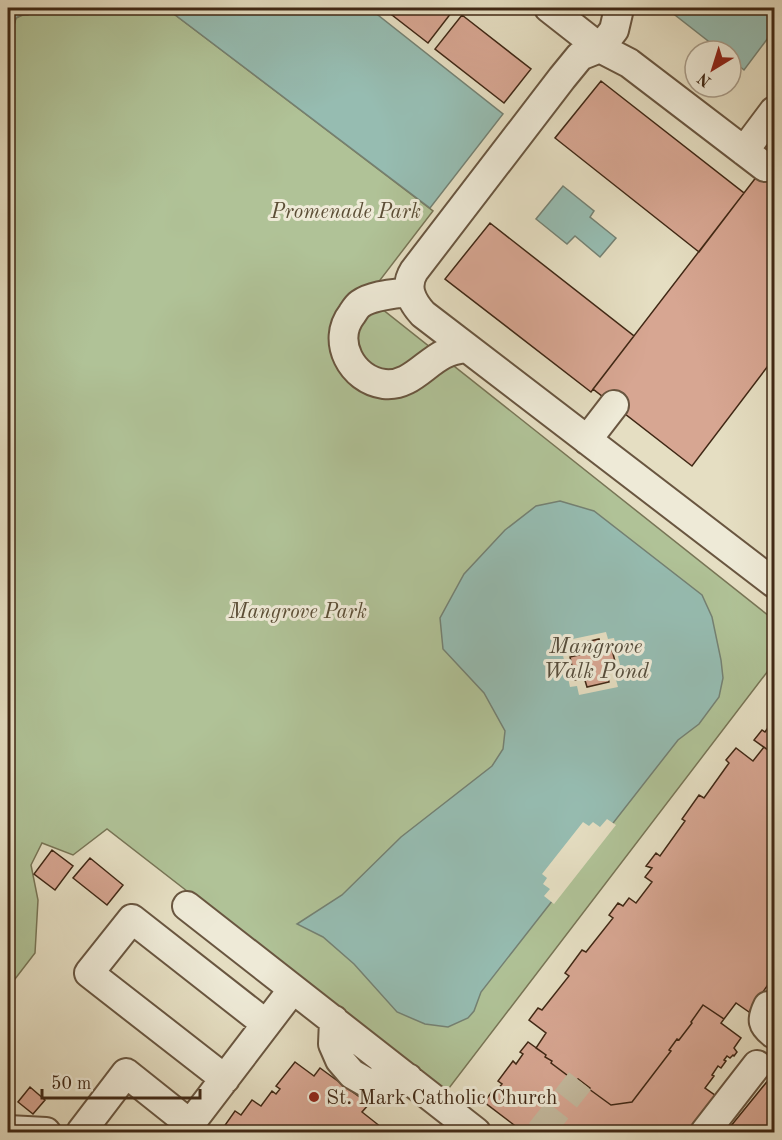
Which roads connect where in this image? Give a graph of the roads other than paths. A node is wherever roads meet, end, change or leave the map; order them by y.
1 (549, 8) edge
2 (615, 8) edge
3 (600, 48) junction
4 (774, 111) edge
5 (409, 292) junction
6 (466, 348) junction
7 (615, 405) dead end
8 (587, 440) junction
9 (774, 583) edge
10 (188, 906) dead end
11 (294, 989) junction
12 (768, 1006) dead end
13 (266, 1024) junction
14 (767, 1048) edge
15 (225, 1079) junction
16 (187, 1129) edge
17 (8, 1130) edge
18 (46, 1132) edge
19 (81, 1132) edge
20 (476, 1132) edge
21 (705, 1132) edge

1 - 3 street
2 - 3 street
3 - 4 street
3 - 5 street
5 - 6 street
5 - 6 street
6 - 8 street
7 - 8 street
8 - 9 street
10 - 11 street
11 - 13 street
11 - 20 street
12 - 14 street
13 - 15 street
13 - 15 street
14 - 21 street
15 - 16 street
16 - 19 street
17 - 18 street

